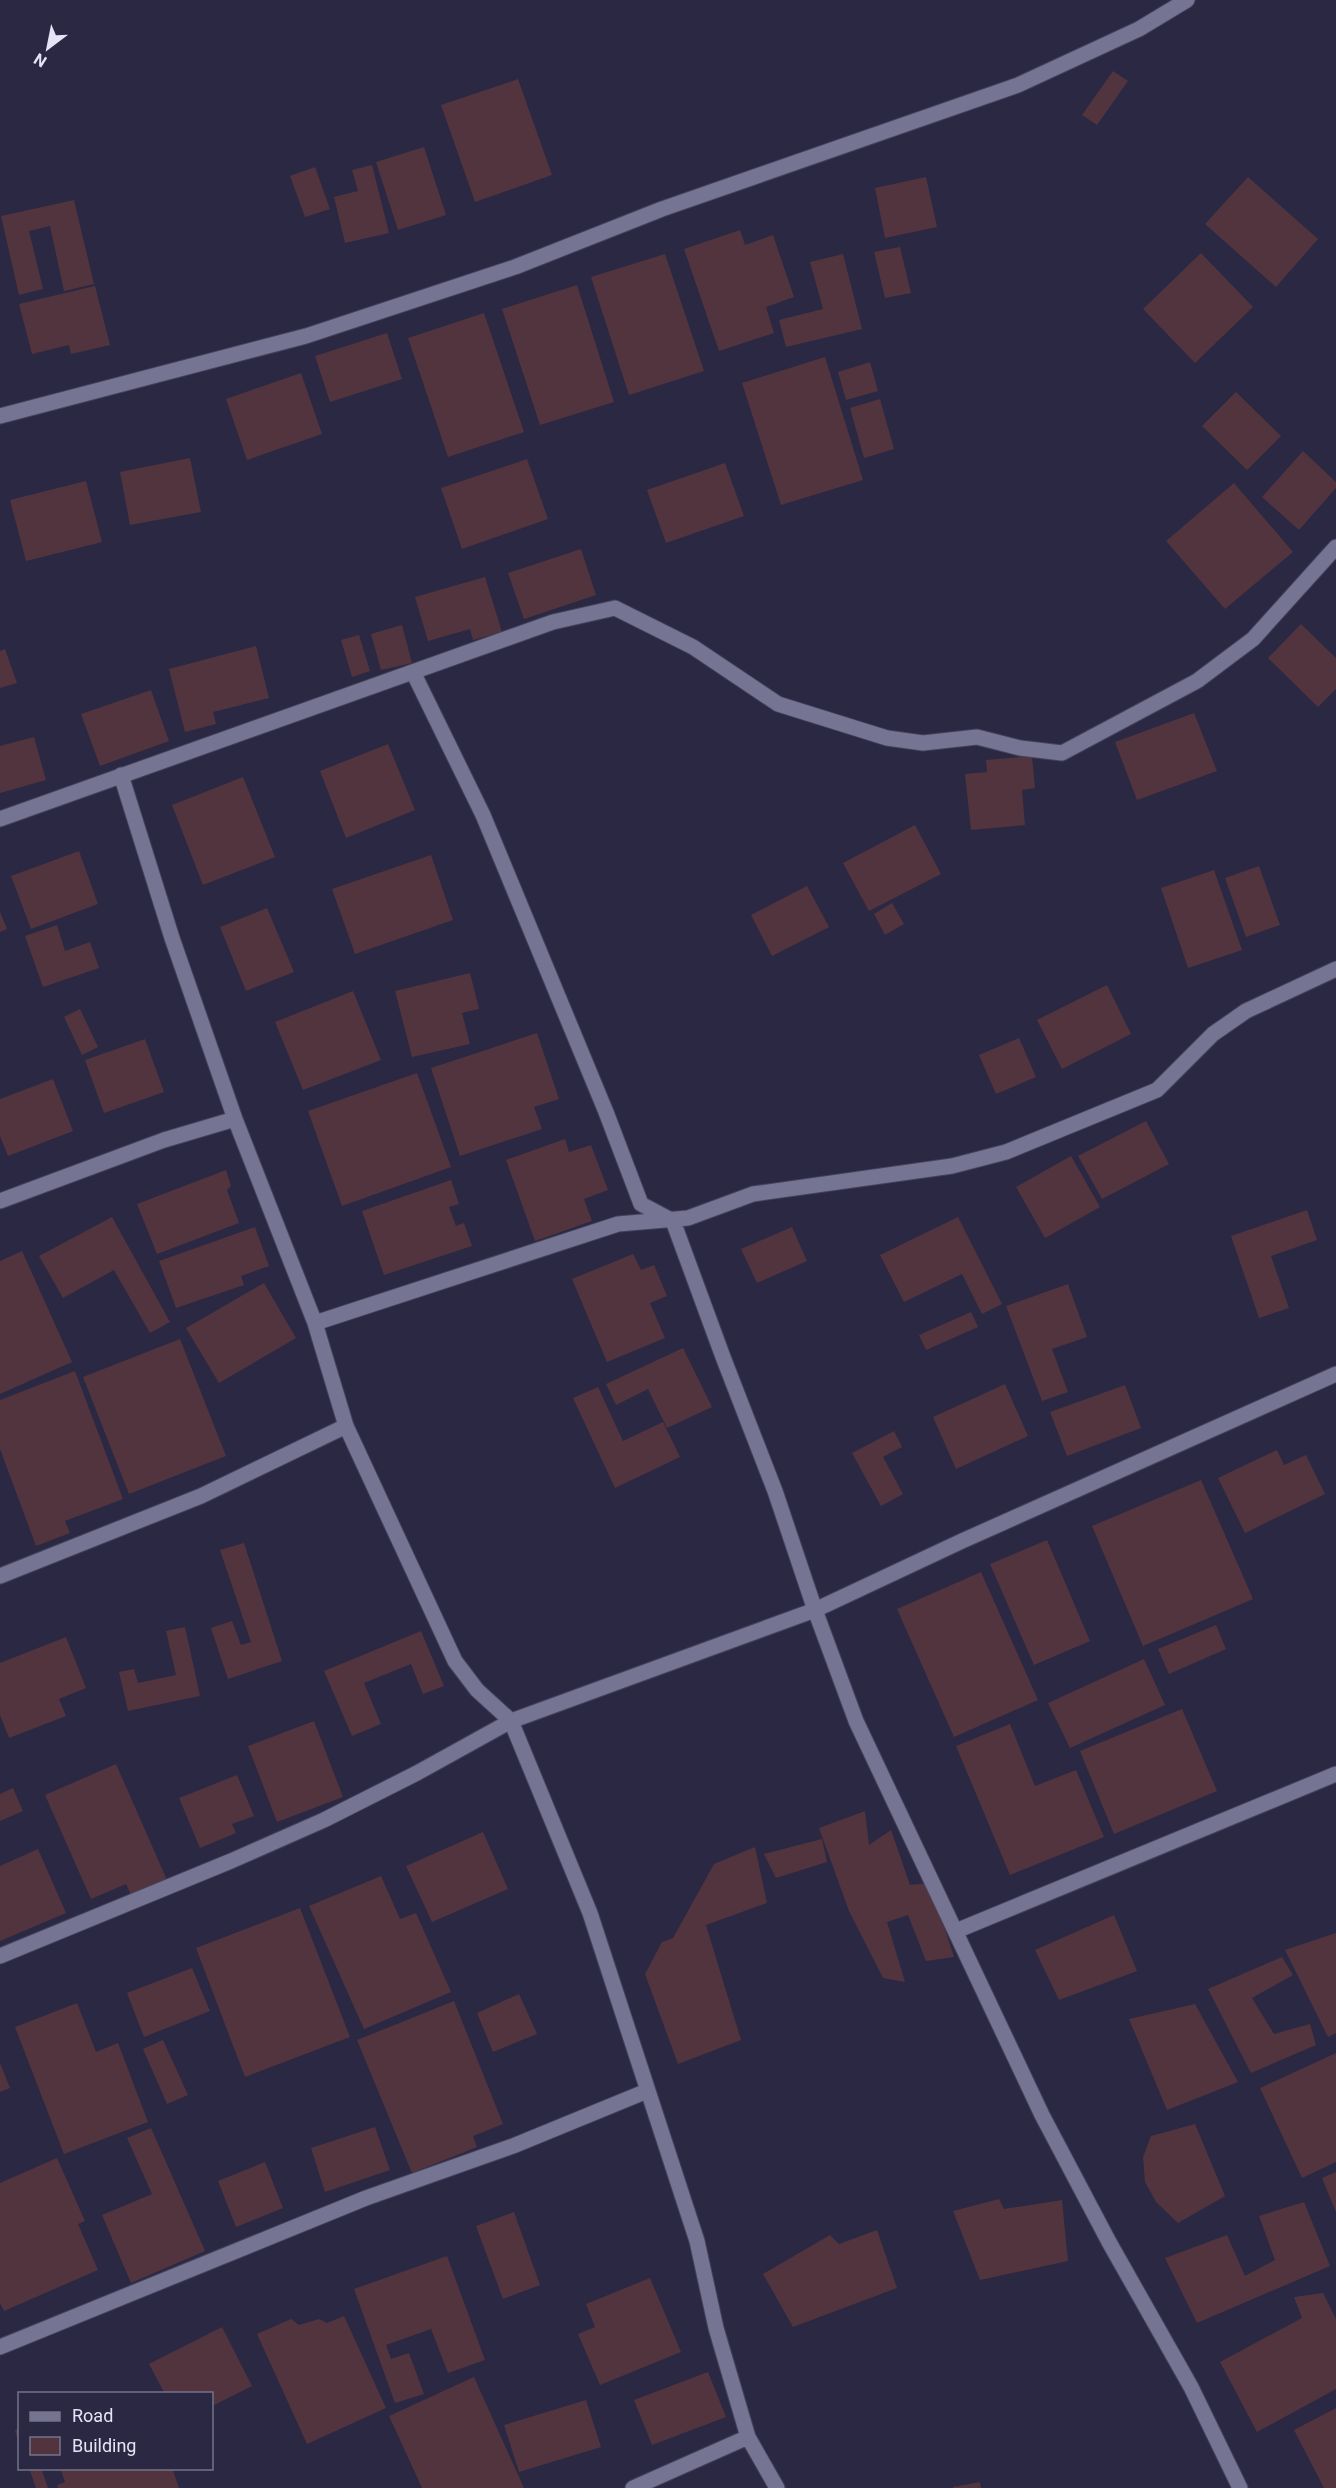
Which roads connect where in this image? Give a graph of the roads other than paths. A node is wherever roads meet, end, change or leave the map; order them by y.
1 (1186, 0) edge
2 (0, 416) edge
3 (1336, 547) edge
4 (412, 672) junction
5 (121, 775) junction
6 (0, 819) edge
7 (1336, 969) edge
8 (235, 1119) junction
9 (0, 1201) edge
10 (674, 1221) junction
11 (315, 1323) junction
12 (1336, 1374) edge
13 (346, 1426) junction
14 (0, 1576) edge
15 (815, 1610) junction
16 (511, 1721) junction
17 (1336, 1774) edge
18 (956, 1931) junction
19 (0, 1956) edge
20 (646, 2091) junction
21 (0, 2348) edge
22 (748, 2437) junction
23 (633, 2488) edge
24 (777, 2488) edge
25 (1240, 2488) edge

1 - 2 street
3 - 4 street
4 - 5 street
4 - 10 street
5 - 6 street
5 - 8 street
7 - 10 street
8 - 9 street
8 - 11 street
10 - 11 street
10 - 15 street
11 - 13 street
12 - 15 street
13 - 14 street
13 - 16 street
15 - 16 street
15 - 18 street
16 - 19 street
16 - 20 street
17 - 18 street
18 - 25 street
20 - 21 street
20 - 22 street
22 - 23 street
22 - 24 street

